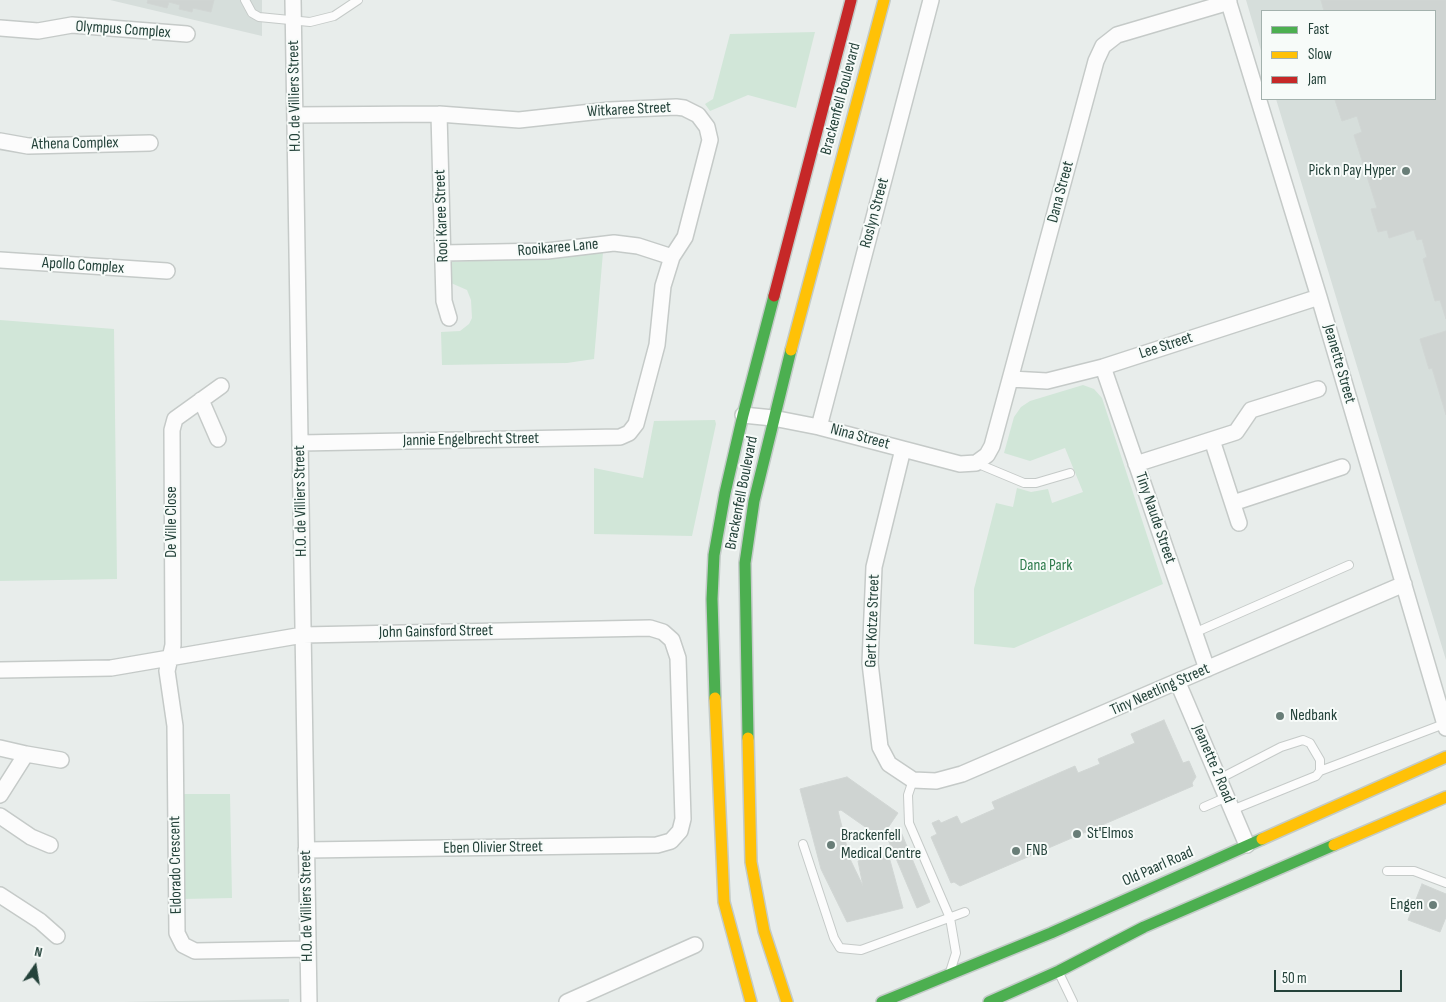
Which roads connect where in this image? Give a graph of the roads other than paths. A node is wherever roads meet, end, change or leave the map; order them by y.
1 (244, 0) edge
2 (294, 0) edge
3 (358, 0) edge
4 (851, 0) edge
5 (884, 0) edge
6 (931, 0) edge
7 (1229, 1) edge
8 (294, 21) junction
9 (0, 28) edge
10 (187, 34) dead end
11 (439, 114) junction
12 (296, 115) junction
13 (0, 141) edge
14 (150, 143) dead end
15 (443, 253) junction
16 (672, 257) junction
17 (0, 260) edge
18 (166, 271) dead end
19 (1319, 297) junction
20 (449, 318) dead end
21 (1103, 367) junction
22 (1010, 379) junction
23 (220, 386) dead end
24 (1318, 389) dead end
25 (201, 400) junction
26 (743, 416) junction
27 (773, 418) junction
28 (636, 424) joint
29 (819, 427) junction
30 (218, 439) dead end
31 (1212, 440) junction
32 (300, 442) junction
33 (903, 449) junction
34 (976, 463) junction
35 (1136, 464) junction
36 (1342, 467) dead end
37 (1070, 473) dead end
38 (1233, 503) junction
39 (1240, 524) dead end
40 (1349, 565) dead end
41 (1404, 584) junction
42 (1194, 633) junction
43 (303, 635) junction
44 (170, 658) junction
45 (1207, 669) junction
46 (0, 670) edge
47 (1178, 683) junction
48 (1445, 726) edge
49 (0, 748) edge
50 (26, 754) junction
51 (1446, 757) edge
52 (61, 760) dead end
53 (1320, 771) junction
54 (1219, 779) junction
55 (913, 780) junction
56 (0, 794) edge
57 (1446, 797) edge
58 (1229, 803) junction
59 (1204, 807) dead end
60 (0, 816) edge
61 (677, 837) joint
62 (803, 844) dead end
63 (50, 845) dead end
64 (1247, 846) junction
65 (306, 850) junction
66 (1387, 871) dead end
67 (1446, 883) edge
68 (0, 895) edge
69 (964, 912) dead end
70 (950, 918) junction
71 (57, 936) dead end
72 (696, 945) dead end
73 (308, 949) junction
74 (1058, 971) junction
75 (949, 974) junction
76 (309, 1002) edge
77 (567, 1002) edge
78 (752, 1002) edge
79 (787, 1002) edge
80 (882, 1002) edge
81 (989, 1002) edge
82 (1073, 1002) edge

1 - 8 lane
2 - 8 street, H.O. de Villiers Street
3 - 8 lane
4 - 26 street, Brackenfell Boulevard
5 - 27 street, Brackenfell Boulevard
6 - 29 street, Roslyn Street
7 - 19 street, Jeanette Street
7 - 22 street, Dana Street
8 - 12 street, H.O. de Villiers Street
9 - 10 street, Olympus Complex
11 - 12 street, Witkaree Street
11 - 15 street, Rooi Karee Street
11 - 16 street, Witkaree Street
12 - 32 street, H.O. de Villiers Street
13 - 14 street, Athena Complex
15 - 16 street, Rooikaree Lane
15 - 20 street, Rooi Karee Street
16 - 28 street, Witkaree Street
17 - 18 street, Apollo Complex
19 - 21 street, Lee Street
19 - 41 street, Jeanette Street
21 - 22 street, Lee Street
21 - 35 street, Tiny Naude Street
22 - 34 street, Dana Street
23 - 25 street, De Ville Close
24 - 31 street
25 - 30 street
25 - 44 street, De Ville Close
26 - 27 street, Nina Street
26 - 78 street, Brackenfell Boulevard
27 - 29 street, Nina Street
27 - 79 street, Brackenfell Boulevard
28 - 32 street, Jannie Engelbrecht Street
29 - 33 street, Nina Street
31 - 35 street
31 - 38 street
32 - 43 street, H.O. de Villiers Street
33 - 34 street, Nina Street
33 - 55 street, Gert Kotze Street
34 - 37 lane
35 - 42 street, Tiny Naude Street
36 - 38 street
38 - 39 street
40 - 42 lane
41 - 45 street, Tiny Neetling Street
41 - 48 street, Jeanette Street
42 - 45 street, Tiny Naude Street
43 - 44 street, John Gainsford Street
43 - 61 street, John Gainsford Street
43 - 65 street, H.O. de Villiers Street
44 - 46 street, John Gainsford Street
44 - 73 street, Eldorado Crescent
45 - 47 street, Tiny Neetling Street
47 - 54 street, Jeanette 2 Road
47 - 55 street, Tiny Neetling Street
48 - 53 lane
49 - 50 street
50 - 52 street
50 - 56 street
51 - 64 street, Old Paarl Road
53 - 54 lane
53 - 58 lane
54 - 58 street, Jeanette 2 Road
55 - 70 lane
57 - 74 street
58 - 59 lane
58 - 64 street, Jeanette 2 Road
60 - 63 street
61 - 65 street, Eben Olivier Street
62 - 70 lane
64 - 75 street, Old Paarl Road
65 - 73 street, H.O. de Villiers Street
66 - 67 lane
68 - 71 street
69 - 70 lane
70 - 75 lane
72 - 77 street
73 - 76 street, H.O. de Villiers Street
74 - 81 street
74 - 82 lane
75 - 80 street, Old Paarl Road

